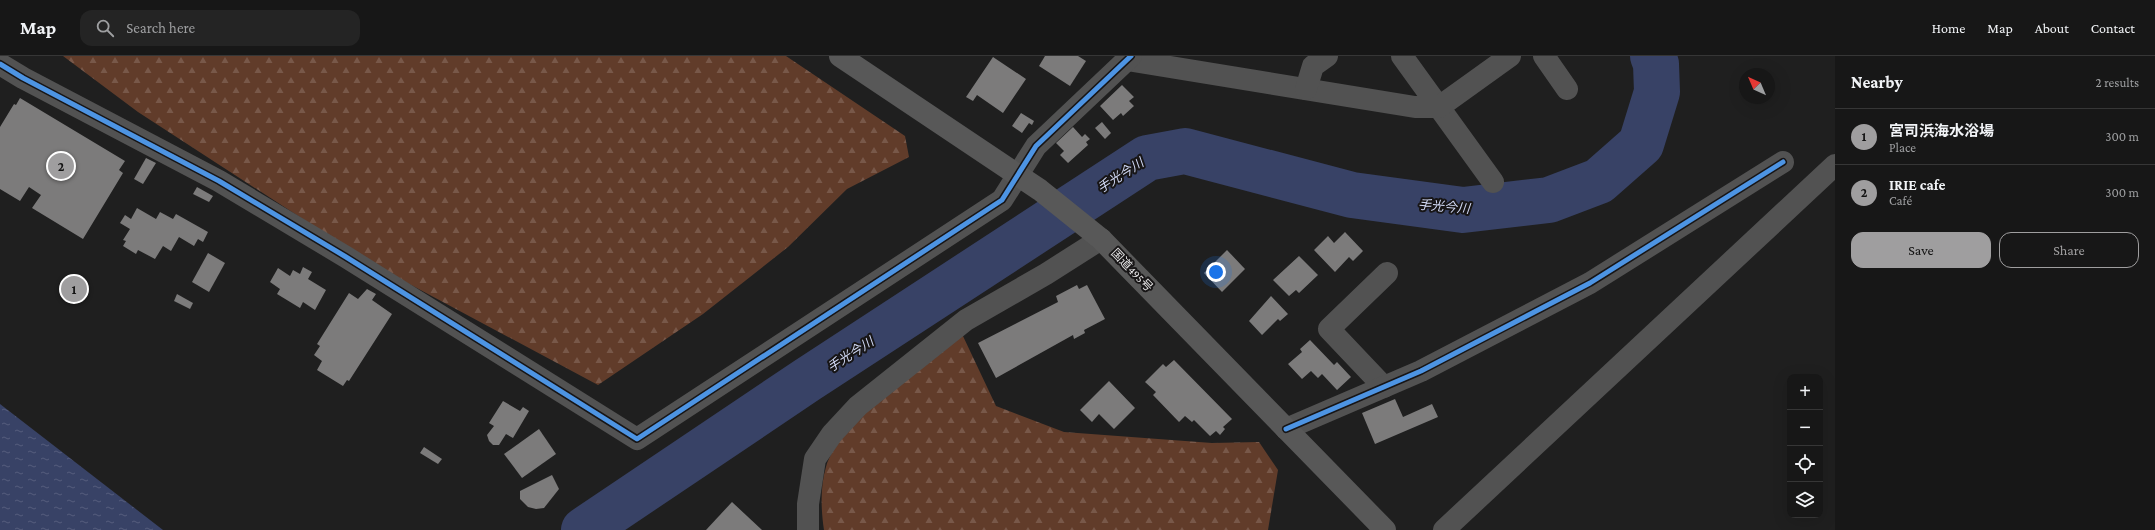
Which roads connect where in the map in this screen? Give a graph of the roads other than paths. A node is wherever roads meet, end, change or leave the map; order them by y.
1 (840, 56) edge
2 (1327, 56) edge
3 (1402, 56) edge
4 (1510, 56) edge
5 (1544, 56) edge
6 (1129, 58) edge
7 (0, 64) edge
8 (1306, 89) junction
9 (1567, 89) dead end
10 (1439, 107) junction
11 (1783, 162) dead end
12 (1835, 165) edge
13 (1017, 175) junction
14 (1493, 182) dead end
15 (1101, 239) junction
16 (1387, 273) dead end
17 (1384, 387) junction
18 (1286, 429) junction
19 (808, 530) edge
20 (1385, 530) edge
21 (1444, 530) edge

1 - 13 highway, 国道495号
2 - 8 street
3 - 10 street
4 - 10 street
5 - 9 street
6 - 8 street
6 - 13 street
7 - 13 street
8 - 10 street
10 - 14 street
11 - 17 street
12 - 21 street
13 - 15 highway, 国道495号
15 - 18 highway, 国道495号
15 - 19 street
16 - 17 street
17 - 18 street
18 - 20 highway, 国道495号

